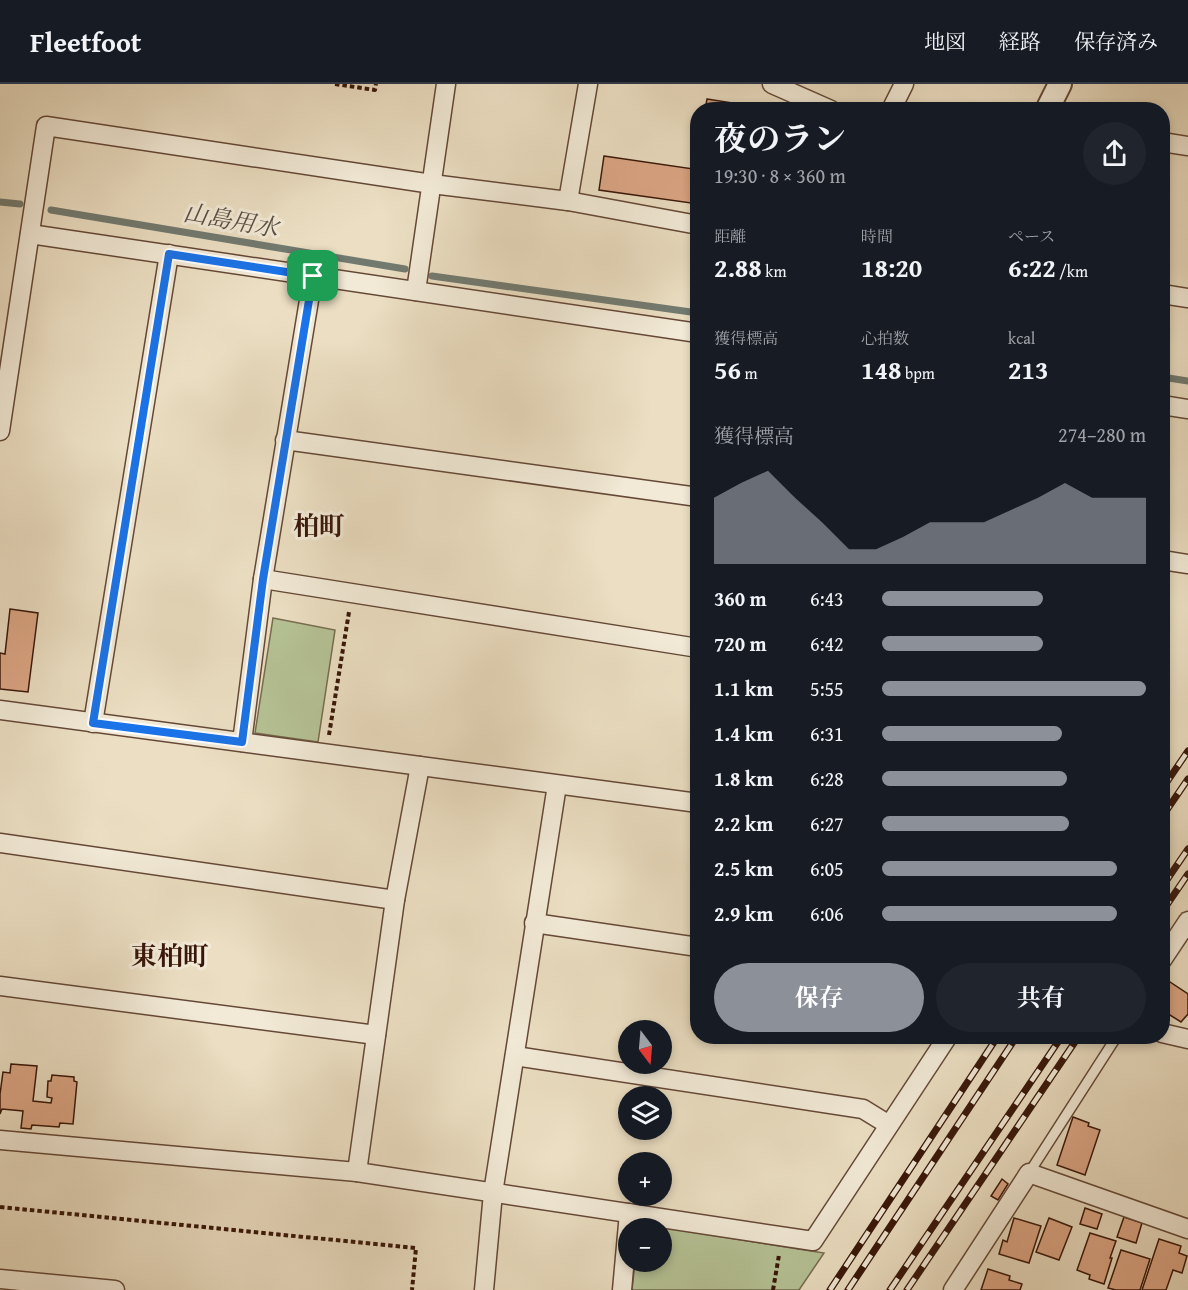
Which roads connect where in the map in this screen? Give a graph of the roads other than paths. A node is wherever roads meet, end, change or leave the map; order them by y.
1 (446, 84) edge
2 (588, 84) edge
3 (772, 84) edge
4 (904, 84) edge
5 (1060, 84) edge
6 (813, 102) edge
7 (895, 102) edge
8 (1051, 102) edge
9 (1170, 143) edge
10 (1188, 146) edge
11 (432, 184) junction
12 (568, 201) junction
13 (690, 224) edge
14 (30, 234) junction
15 (169, 254) junction
16 (313, 276) junction
17 (416, 291) junction
18 (1170, 295) edge
19 (1188, 298) edge
20 (690, 332) edge
21 (1170, 407) edge
22 (1188, 410) edge
23 (0, 431) edge
24 (285, 440) junction
25 (690, 496) edge
26 (1170, 561) edge
27 (1188, 564) edge
28 (263, 579) junction
29 (690, 647) edge
30 (0, 710) edge
31 (93, 723) junction
32 (242, 742) junction
33 (420, 766) junction
34 (557, 784) junction
35 (690, 802) edge
36 (0, 843) edge
37 (395, 900) junction
38 (1188, 921) edge
39 (534, 923) junction
40 (690, 946) edge
41 (1170, 948) edge
42 (0, 986) edge
43 (376, 1035) junction
44 (1170, 1035) edge
45 (1188, 1039) edge
46 (943, 1044) edge
47 (1112, 1044) edge
48 (515, 1056) junction
49 (890, 1125) junction
50 (0, 1140) edge
51 (357, 1172) junction
52 (1029, 1173) junction
53 (493, 1193) junction
54 (629, 1213) junction
55 (1188, 1229) edge
56 (0, 1279) edge
57 (115, 1290) edge
58 (484, 1290) edge
59 (622, 1290) edge
60 (952, 1290) edge

1 - 11 street
2 - 12 street
3 - 6 street
4 - 7 street
5 - 8 street
9 - 10 street
11 - 12 street
11 - 14 street
11 - 17 street
12 - 13 street
14 - 15 street
14 - 23 street
15 - 16 street
15 - 31 street
16 - 17 street
16 - 24 street
17 - 20 street
18 - 19 street
21 - 22 street
24 - 25 street
24 - 28 street
26 - 27 street
28 - 29 street
28 - 32 street
30 - 31 street
31 - 32 street
32 - 33 street
33 - 34 street
33 - 37 street
34 - 35 street
34 - 39 street
36 - 37 street
37 - 43 street
38 - 41 street
39 - 40 street
39 - 48 street
42 - 43 street
43 - 51 street
44 - 45 street
46 - 49 street
47 - 52 lane
48 - 49 street
48 - 53 street
49 - 54 street
50 - 51 street
51 - 53 street
52 - 55 street
52 - 60 street
53 - 54 street
53 - 58 street
54 - 59 street
56 - 57 street

